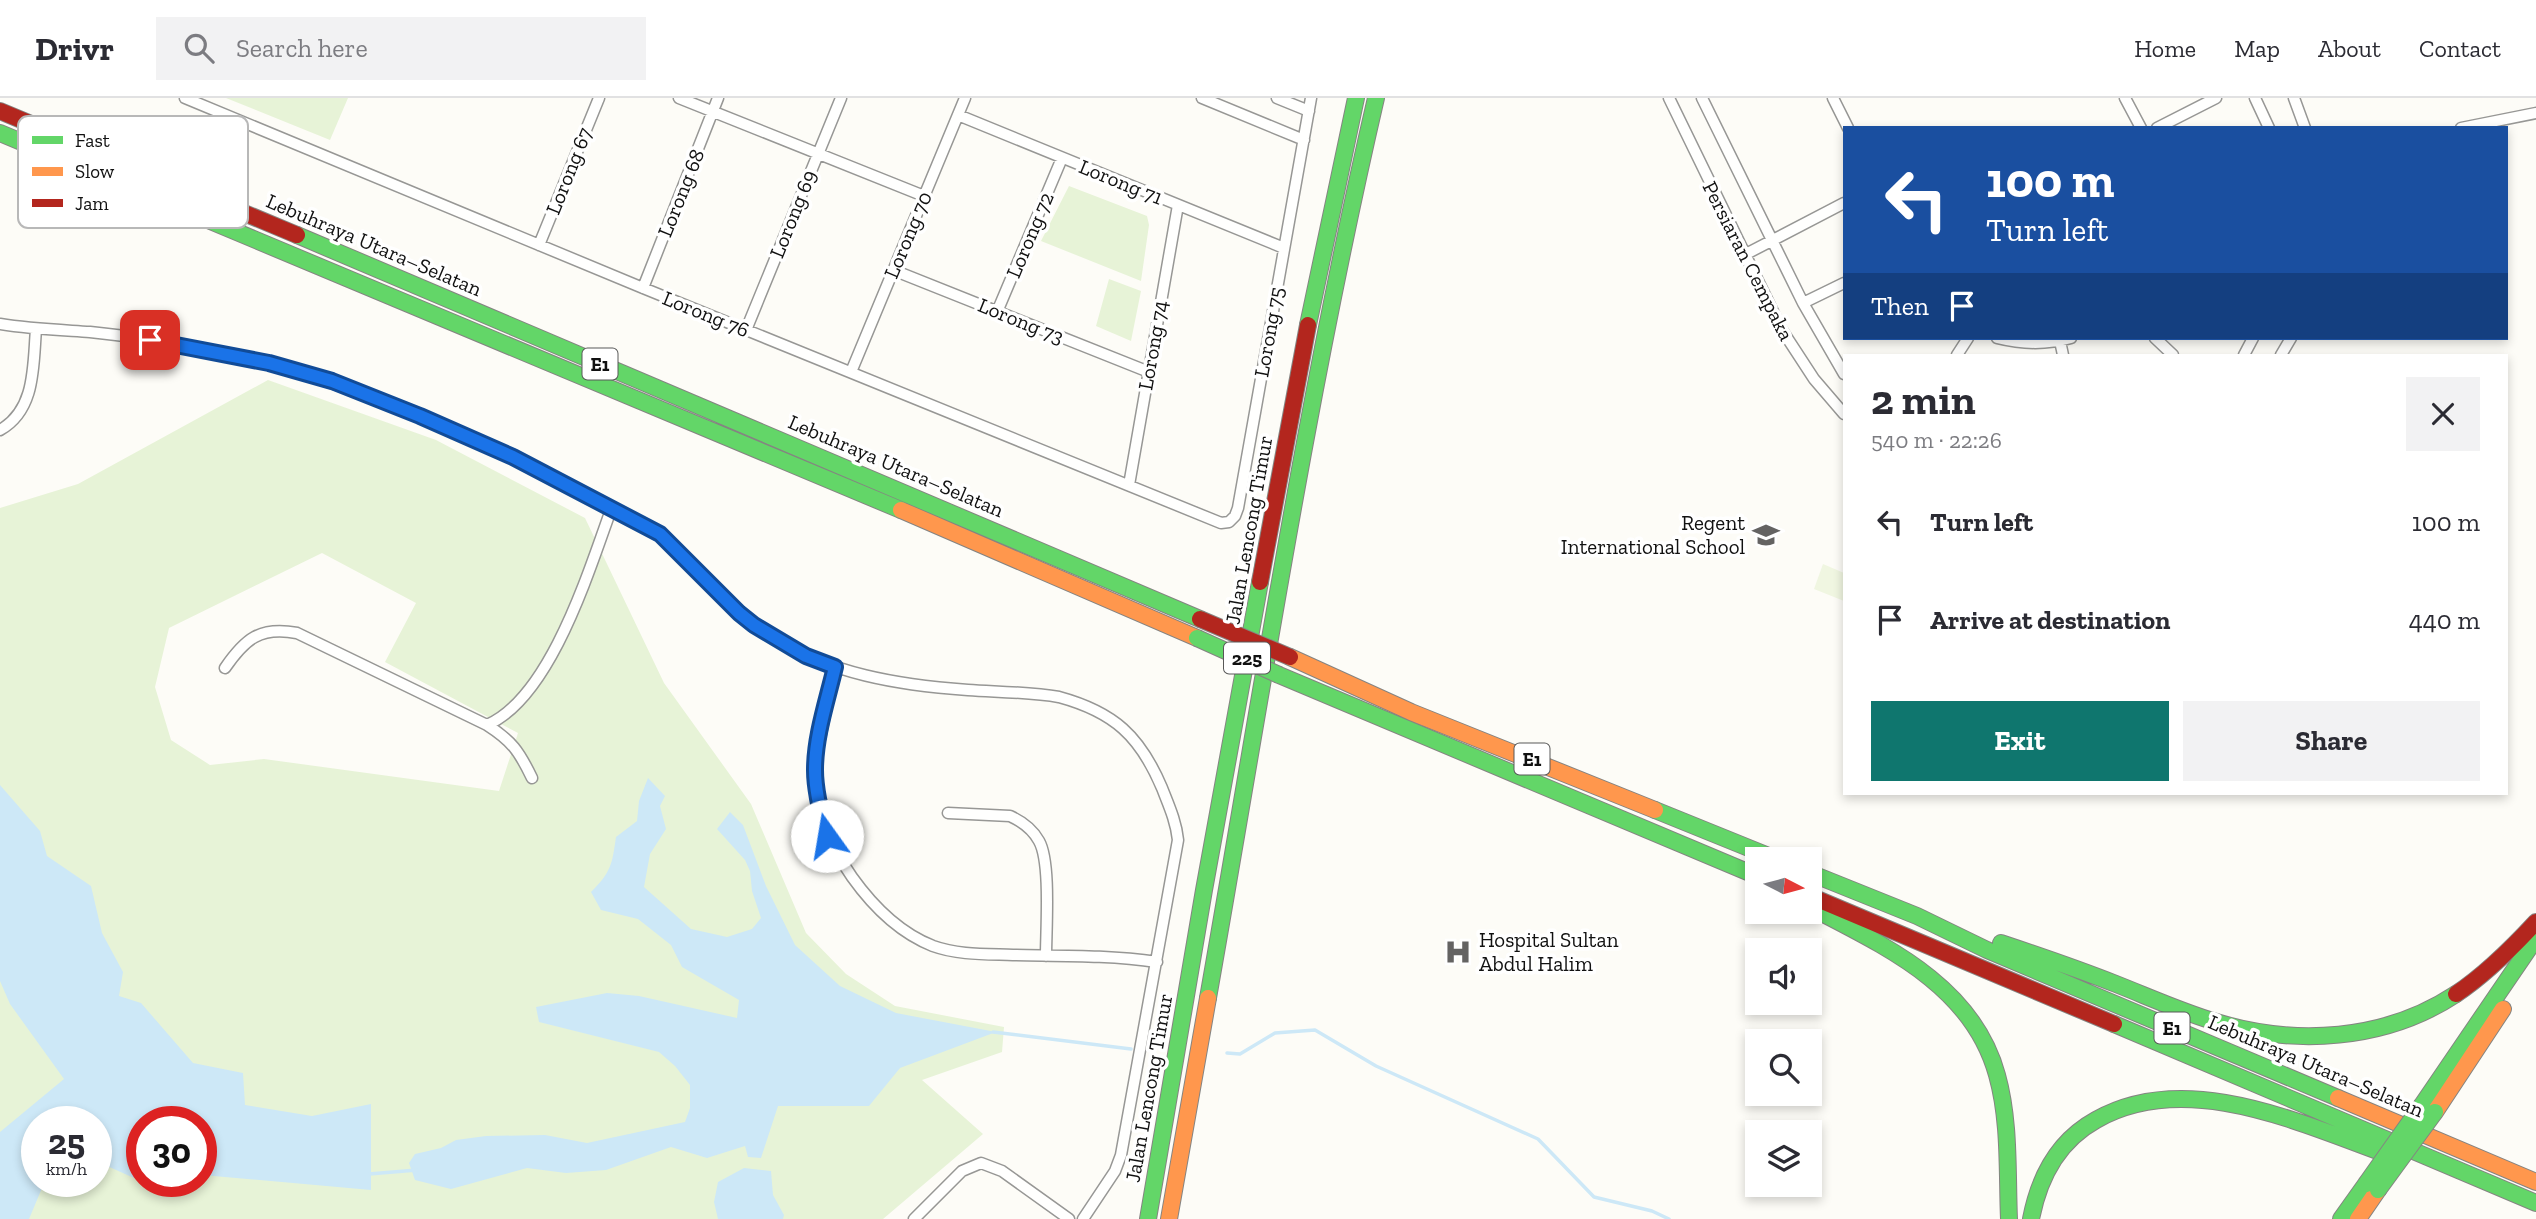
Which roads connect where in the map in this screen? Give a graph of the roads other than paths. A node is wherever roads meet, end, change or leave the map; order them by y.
1 (185, 98) edge
2 (599, 98) edge
3 (679, 98) edge
4 (719, 98) edge
5 (841, 98) edge
6 (965, 98) edge
7 (1202, 98) edge
8 (1277, 98) edge
9 (1311, 98) edge
10 (1356, 98) edge
11 (1376, 98) edge
12 (1669, 98) edge
13 (1702, 98) edge
14 (1833, 98) edge
15 (2125, 98) edge
16 (2216, 98) edge
17 (2255, 98) edge
18 (2294, 98) edge
19 (0, 111) edge
20 (1309, 111) junction
21 (713, 112) junction
22 (2536, 113) edge
23 (229, 116) edge
24 (958, 116) junction
25 (18, 118) edge
26 (248, 124) edge
27 (1847, 126) edge
28 (2140, 126) edge
29 (2161, 126) edge
30 (2268, 126) edge
31 (2304, 126) edge
32 (2471, 126) edge
33 (0, 133) edge
34 (1304, 140) junction
35 (18, 141) edge
36 (818, 154) junction
37 (1062, 158) junction
38 (925, 196) junction
39 (1843, 204) edge
40 (1178, 205) junction
41 (248, 214) edge
42 (225, 228) edge
43 (1773, 241) junction
44 (539, 244) junction
45 (1284, 248) junction
46 (1745, 254) junction
47 (893, 270) junction
48 (1843, 284) edge
49 (643, 288) junction
50 (1803, 303) junction
51 (997, 312) junction
52 (0, 324) edge
53 (36, 329) junction
54 (746, 330) junction
55 (2008, 340) edge
56 (2055, 340) edge
57 (2157, 340) edge
58 (2172, 354) edge
59 (851, 372) junction
60 (1149, 372) junction
61 (1843, 372) edge
62 (1843, 413) edge
63 (0, 430) edge
64 (1129, 485) junction
65 (612, 507) junction
66 (1229, 522) joint
67 (835, 667) junction
68 (225, 668) dead end
69 (487, 725) junction
70 (532, 778) dead end
71 (948, 813) dead end
72 (1746, 847) edge
73 (1745, 872) edge
74 (1822, 878) edge
75 (1822, 901) edge
76 (1822, 913) edge
77 (1917, 916) junction
78 (2536, 922) edge
79 (2536, 939) edge
80 (1046, 956) junction
81 (1157, 962) junction
82 (2536, 962) edge
83 (2428, 1108) junction
84 (2536, 1182) edge
85 (2372, 1187) junction
86 (2533, 1202) edge
87 (914, 1219) edge
88 (1069, 1219) edge
89 (1083, 1219) edge
90 (1148, 1219) edge
91 (1169, 1219) edge
92 (2009, 1219) edge
93 (2031, 1219) edge
94 (2341, 1219) edge
95 (2358, 1219) edge

1 - 23 street, Lorong 76
2 - 44 street, Lorong 67
3 - 21 street
4 - 21 street, Lorong 68
5 - 36 street, Lorong 69
6 - 24 street, Lorong 70
7 - 34 street
8 - 20 street
9 - 20 street, Lorong 75
10 - 90 highway, Jalan Lencong Timur / 225
11 - 91 highway, Jalan Lencong Timur / 225
12 - 46 street, Persiaran Cempaka
13 - 43 street
14 - 27 street
15 - 28 street
16 - 29 street
17 - 30 street
18 - 31 street
19 - 25 highway, Lebuhraya Utara–Selatan / E1, bridge
20 - 34 street, Lorong 75
21 - 36 street
21 - 49 street, Lorong 68
22 - 32 street
24 - 37 street, Lorong 71
24 - 38 street, Lorong 70
26 - 44 street, Lorong 76
33 - 35 highway, Lebuhraya Utara–Selatan / E1, bridge
34 - 45 street, Lorong 75
36 - 38 street
36 - 54 street, Lorong 69
37 - 40 street, Lorong 71
37 - 51 street, Lorong 72
38 - 47 street, Lorong 70
39 - 43 street
40 - 45 street, Lorong 71
40 - 60 street, Lorong 74
41 - 72 highway, Lebuhraya Utara–Selatan / E1, bridge
42 - 73 highway, Lebuhraya Utara–Selatan / E1, bridge
43 - 46 street
43 - 50 street
44 - 49 street, Lorong 76
45 - 66 street, Lorong 75
46 - 62 street, Persiaran Cempaka
47 - 51 street, Lorong 73
47 - 59 street, Lorong 70
48 - 50 street
49 - 54 street, Lorong 76
50 - 61 street
51 - 60 street, Lorong 73
52 - 53 street
53 - 63 street
53 - 65 street
54 - 59 street, Lorong 76
55 - 56 street
57 - 58 street
59 - 64 street, Lorong 76
60 - 64 street, Lorong 74
64 - 66 street, Lorong 76
65 - 67 street
65 - 69 street
67 - 80 street
67 - 81 street
68 - 69 street
69 - 70 street
71 - 80 street
74 - 77 highway, Lebuhraya Utara–Selatan / E1
75 - 86 highway, Lebuhraya Utara–Selatan / E1
76 - 92 highway
77 - 78 highway
77 - 84 highway, Lebuhraya Utara–Selatan / E1
79 - 83 highway
80 - 81 street
81 - 89 street
82 - 83 highway
83 - 85 highway, bridge
85 - 94 highway
85 - 95 highway
86 - 93 highway
87 - 88 street

